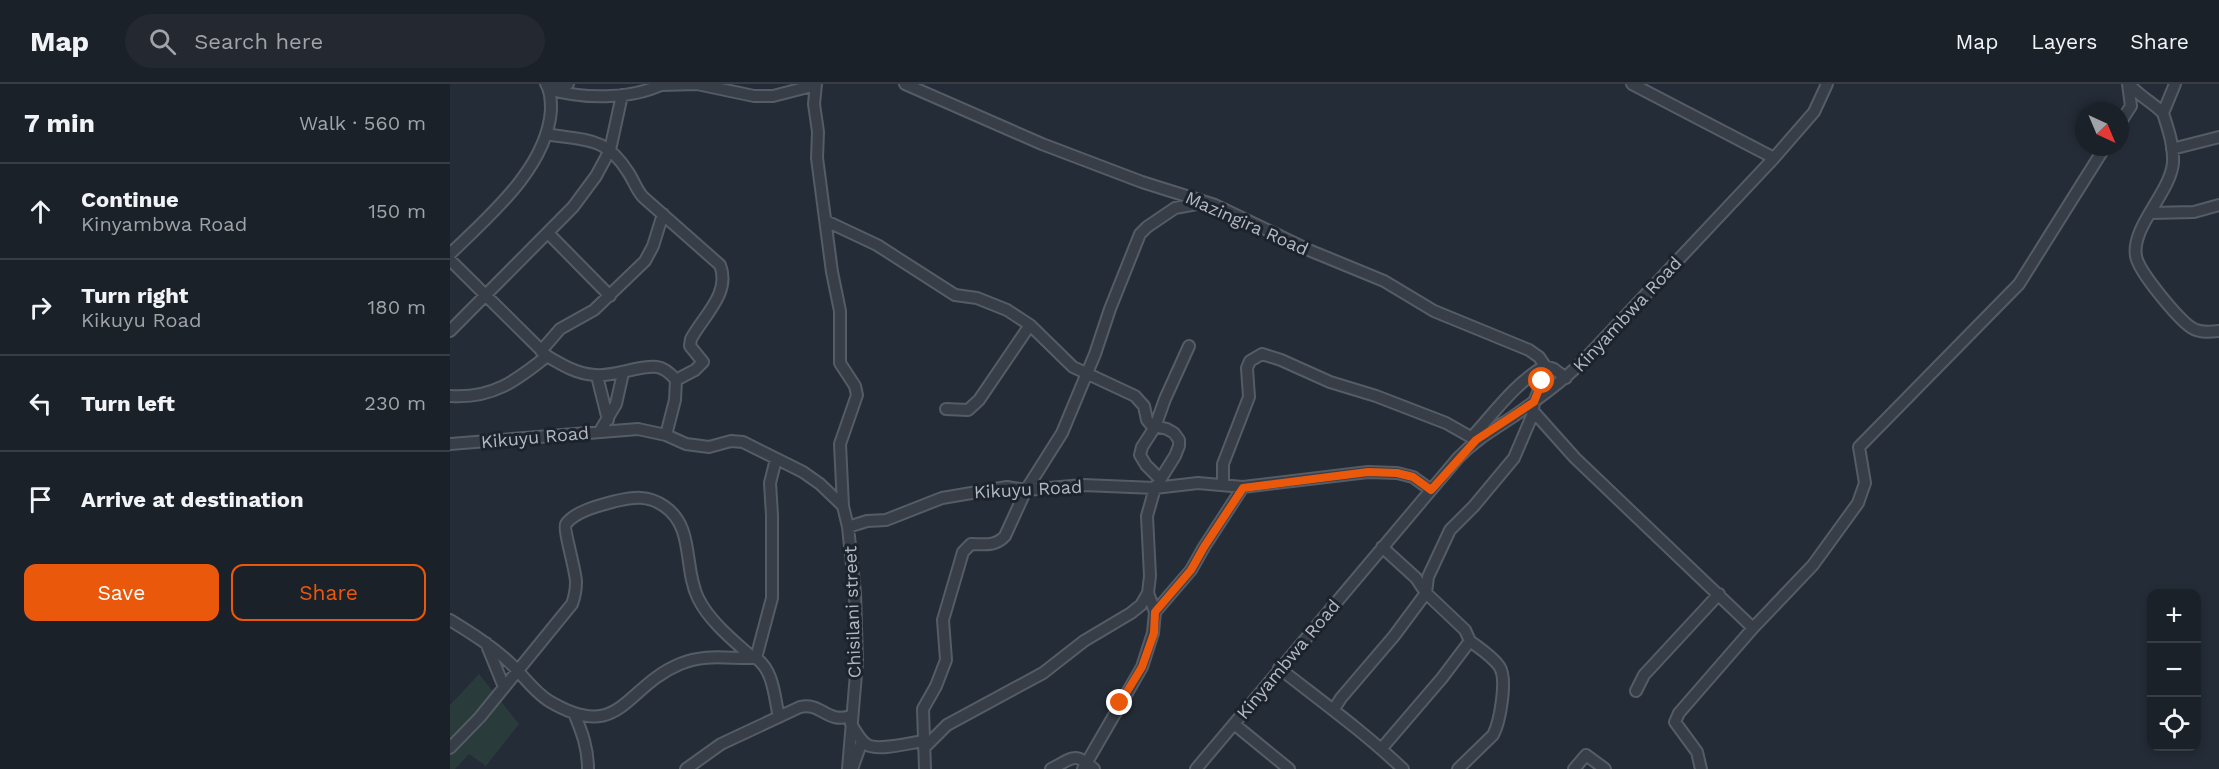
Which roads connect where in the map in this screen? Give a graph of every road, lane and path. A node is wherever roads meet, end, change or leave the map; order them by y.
1 (568, 84) edge
2 (905, 84) edge
3 (1632, 84) edge
4 (1827, 84) edge
5 (2128, 84) edge
6 (2175, 84) edge
7 (662, 85) edge
8 (816, 85) edge
9 (547, 86) edge
10 (622, 95) junction
11 (2129, 109) edge
12 (2163, 113) junction
13 (546, 134) junction
14 (2219, 137) edge
15 (2172, 148) junction
16 (610, 150) junction
17 (2099, 156) edge
18 (1774, 158) junction
19 (1204, 203) junction
20 (2219, 205) edge
21 (663, 213) junction
22 (2150, 213) junction
23 (826, 221) junction
24 (548, 233) junction
25 (450, 254) edge
26 (450, 260) edge
27 (486, 295) junction
28 (610, 296) junction
29 (1030, 325) junction
30 (450, 331) edge
31 (2219, 331) edge
32 (1189, 346) dead end
33 (544, 353) junction
34 (1545, 366) junction
35 (622, 373) junction
36 (1088, 374) junction
37 (597, 375) junction
38 (1566, 378) junction
39 (676, 380) junction
40 (450, 396) edge
41 (1534, 407) junction
42 (946, 410) dead end
43 (608, 420) junction
44 (1155, 427) junction
45 (600, 431) junction
46 (666, 435) junction
47 (1474, 438) junction
48 (450, 444) edge
49 (776, 459) junction
50 (1157, 483) junction
51 (1223, 485) junction
52 (1243, 488) junction
53 (1026, 490) junction
54 (1431, 490) junction
55 (843, 506) junction
56 (848, 527) junction
57 (1382, 548) junction
58 (1148, 593) junction
59 (1426, 593) junction
60 (1719, 594) junction
61 (1155, 612) junction
62 (450, 620) edge
63 (1753, 628) junction
64 (1470, 641) junction
65 (486, 643) junction
66 (755, 658) junction
67 (1279, 668) junction
68 (519, 671) junction
69 (506, 684) junction
70 (1636, 691) dead end
71 (537, 692) junction
72 (1334, 709) junction
73 (574, 713) junction
74 (779, 717) junction
75 (851, 720) junction
76 (1234, 724) junction
77 (862, 741) junction
78 (924, 744) junction
79 (450, 748) edge
80 (1382, 748) junction
81 (1088, 767) edge
82 (588, 769) edge
83 (686, 769) edge
84 (850, 769) edge
85 (925, 769) edge
86 (1051, 769) edge
87 (1196, 769) edge
88 (1289, 769) edge
89 (1403, 769) edge
90 (1458, 769) edge
91 (1574, 769) edge
92 (1605, 769) edge
93 (1701, 769) edge

1 - 9 street
2 - 19 street, Mazingira Road
3 - 18 street
4 - 18 street, Kinyambwa Road
5 - 11 street
5 - 12 street
6 - 12 street
7 - 8 street
7 - 10 street
8 - 23 street
9 - 10 street
9 - 13 street
10 - 16 street
12 - 15 street
13 - 16 street
13 - 25 street
14 - 15 street
15 - 22 street
16 - 21 street
16 - 24 street
17 - 63 street
18 - 38 street, Kinyambwa Road
19 - 34 street, Mazingira Road
19 - 36 street
20 - 22 street
21 - 28 street
21 - 39 street
22 - 31 street
23 - 29 street
23 - 55 street
24 - 27 street
24 - 28 street
26 - 27 street
27 - 30 street
27 - 33 street
28 - 33 street
29 - 36 street
29 - 42 street
32 - 44 street
33 - 37 street
33 - 40 street
34 - 38 street, Mazingira Road
34 - 41 street
34 - 47 street
35 - 37 street
35 - 39 street
35 - 43 street
36 - 44 street
36 - 53 street
37 - 43 street
38 - 41 street, Kinyambwa Road
39 - 46 street
41 - 47 street, Kinyambwa Road
41 - 59 street
41 - 60 street
43 - 45 street
44 - 50 street
44 - 50 street
45 - 46 street, Kikuyu Road
45 - 48 street, Kikuyu Road
46 - 49 street, Kikuyu Road
47 - 51 street
47 - 54 street, Kinyambwa Road
49 - 55 street, Kikuyu Road
49 - 66 street
50 - 51 street, Kikuyu Road
50 - 53 street, Kikuyu Road
50 - 58 street
51 - 52 street, Kikuyu Road
52 - 54 street, Kikuyu Road
52 - 61 street
53 - 56 street, Kikuyu Road
53 - 78 street
54 - 57 street, Kinyambwa Road
55 - 56 street
56 - 75 street, Chisilani street
57 - 59 street
57 - 67 street, Kinyambwa Road
58 - 61 street
58 - 78 street
59 - 64 street
59 - 72 street
60 - 63 street
60 - 70 street
61 - 81 street
62 - 65 street
63 - 93 street
64 - 80 street
64 - 90 street
65 - 68 street
65 - 69 street
66 - 68 street
66 - 73 street
66 - 74 street
67 - 72 street
67 - 76 street, Kinyambwa Road
68 - 69 street
68 - 71 street
69 - 71 street
69 - 79 street
71 - 73 street
72 - 80 street
73 - 82 street
74 - 75 street
74 - 83 street
75 - 77 street
75 - 84 street, Chisilani street
76 - 87 street, Kinyambwa Road
76 - 88 street
77 - 78 street
77 - 84 street
78 - 85 street
80 - 89 street
81 - 86 street
91 - 92 street

